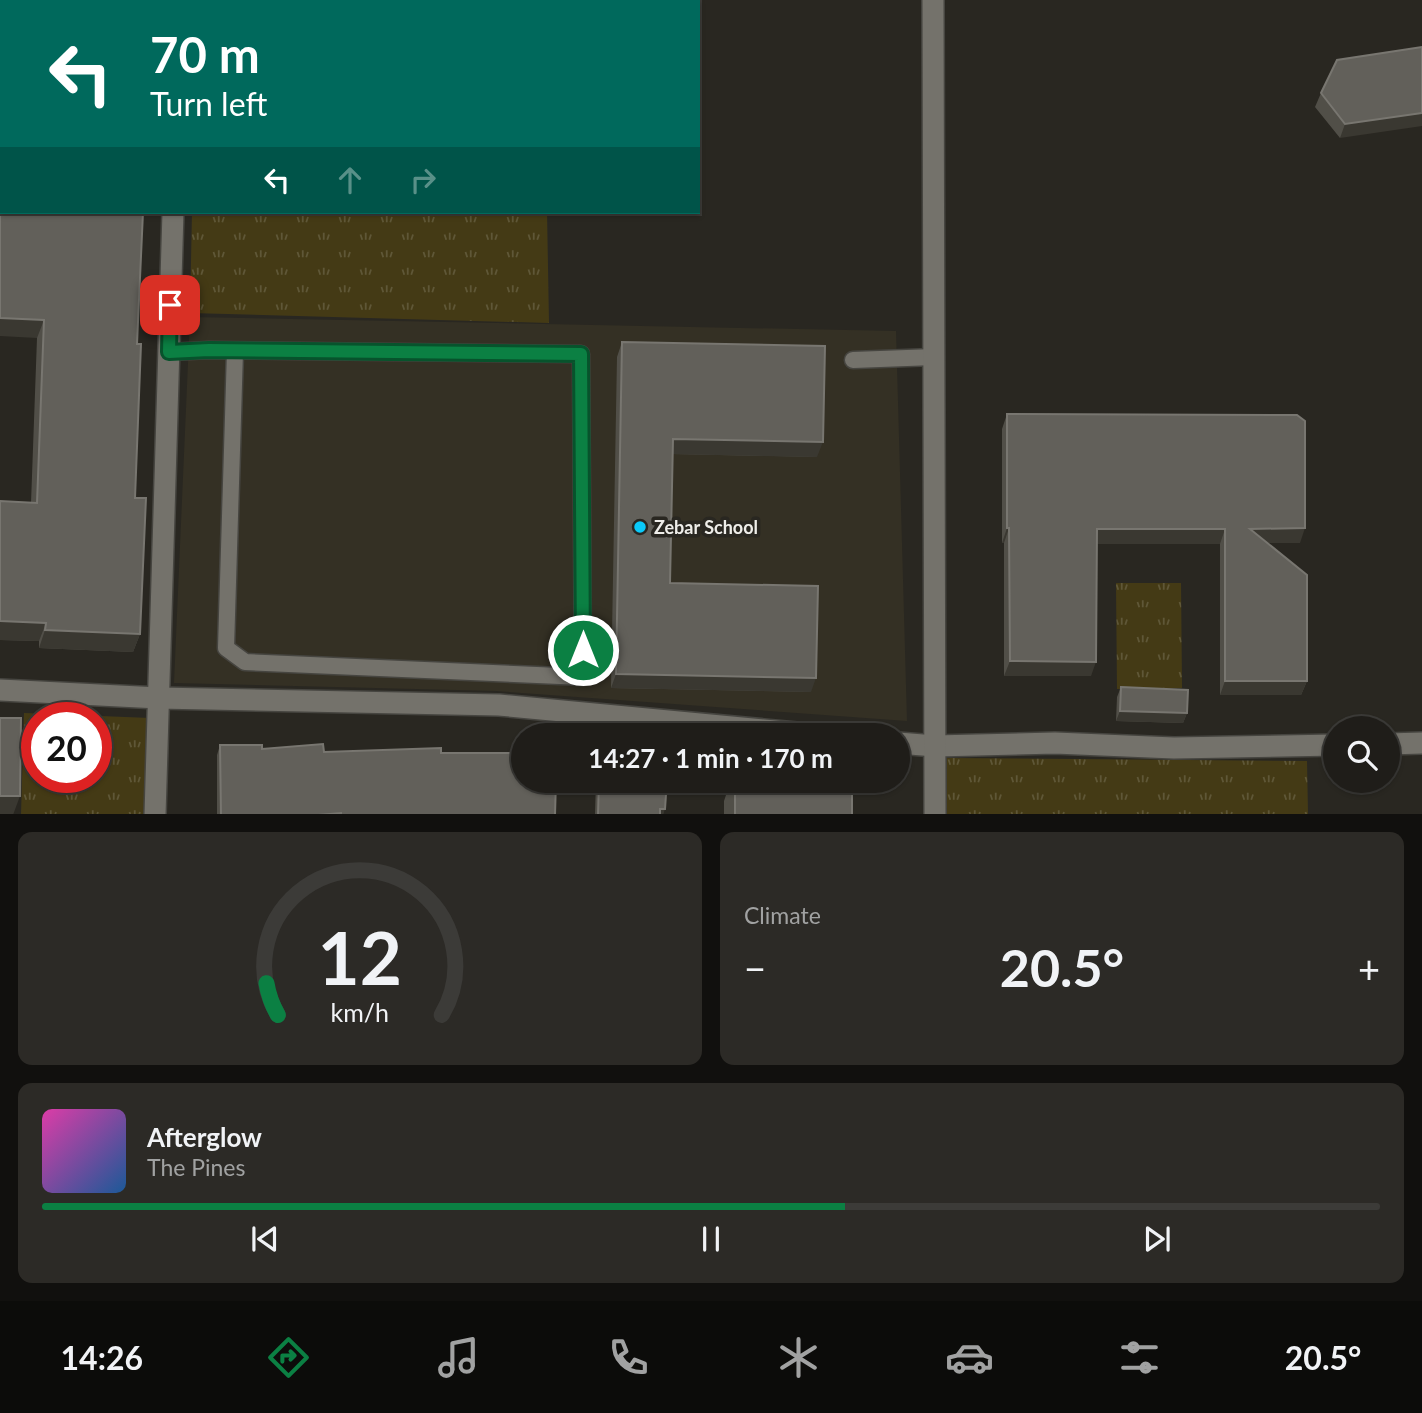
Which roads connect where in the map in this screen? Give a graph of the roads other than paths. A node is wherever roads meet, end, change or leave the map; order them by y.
1 (933, 0) edge
2 (173, 214) edge
3 (235, 351) junction
4 (169, 352) junction
5 (934, 357) junction
6 (853, 360) dead end
7 (0, 690) edge
8 (159, 698) junction
9 (690, 723) edge
10 (1422, 743) edge
11 (910, 744) edge
12 (1400, 744) edge
13 (1323, 745) edge
14 (935, 746) junction
15 (155, 814) edge
16 (935, 814) edge

1 - 5 street
2 - 4 street
3 - 3 lane
3 - 4 lane
4 - 8 street
5 - 6 lane
5 - 14 street
7 - 8 street
8 - 9 street
8 - 15 street
10 - 12 street
11 - 14 street
13 - 14 street
14 - 16 street

